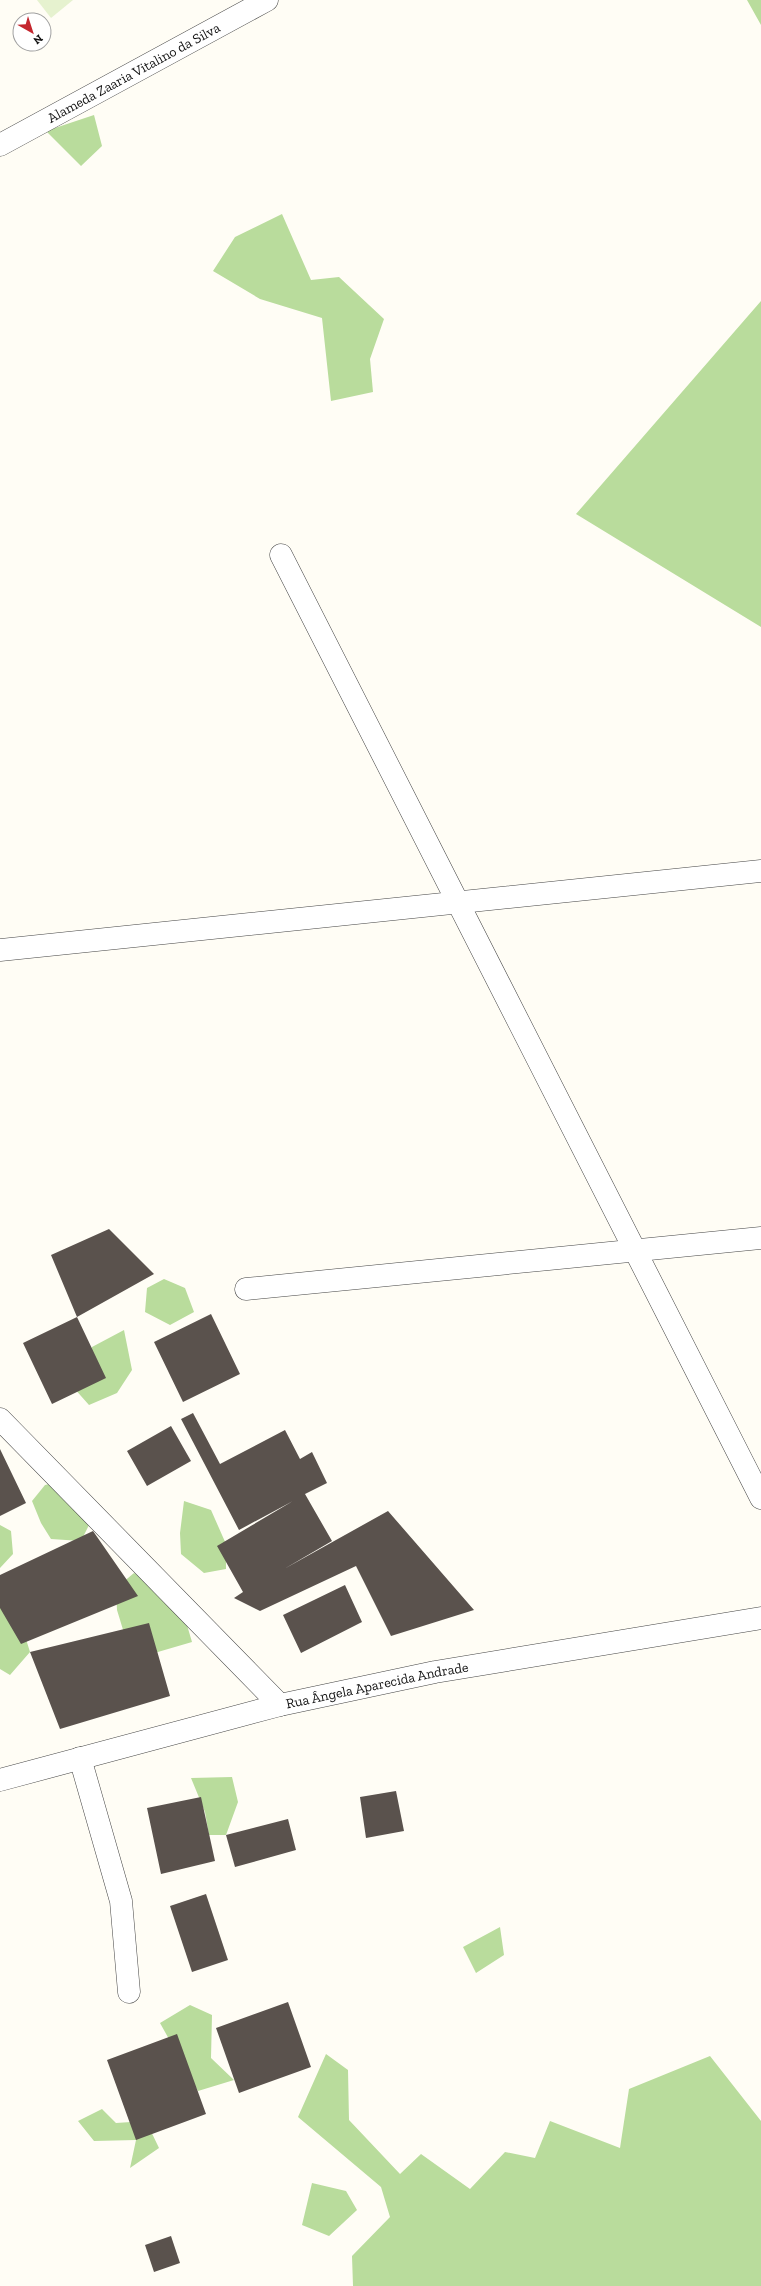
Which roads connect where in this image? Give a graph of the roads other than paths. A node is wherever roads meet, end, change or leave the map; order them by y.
1 (267, 0) edge
2 (0, 145) edge
3 (281, 555) dead end
4 (761, 871) edge
5 (456, 901) junction
6 (0, 950) edge
7 (761, 1238) edge
8 (634, 1251) junction
9 (246, 1289) dead end
10 (0, 1419) edge
11 (761, 1498) edge
12 (761, 1618) edge
13 (280, 1705) junction
14 (80, 1758) junction
15 (0, 1780) edge
16 (129, 1992) dead end

1 - 2 street, Alameda Zaaria Vitalino da Silva
3 - 5 street
4 - 5 street
5 - 6 street
5 - 8 street
7 - 8 street
8 - 9 street
8 - 11 street
10 - 13 street
12 - 13 street, Rua Ângela Aparecida Andrade
13 - 14 street, Rua Ângela Aparecida Andrade
14 - 15 street, Rua Ângela Aparecida Andrade
14 - 16 street

